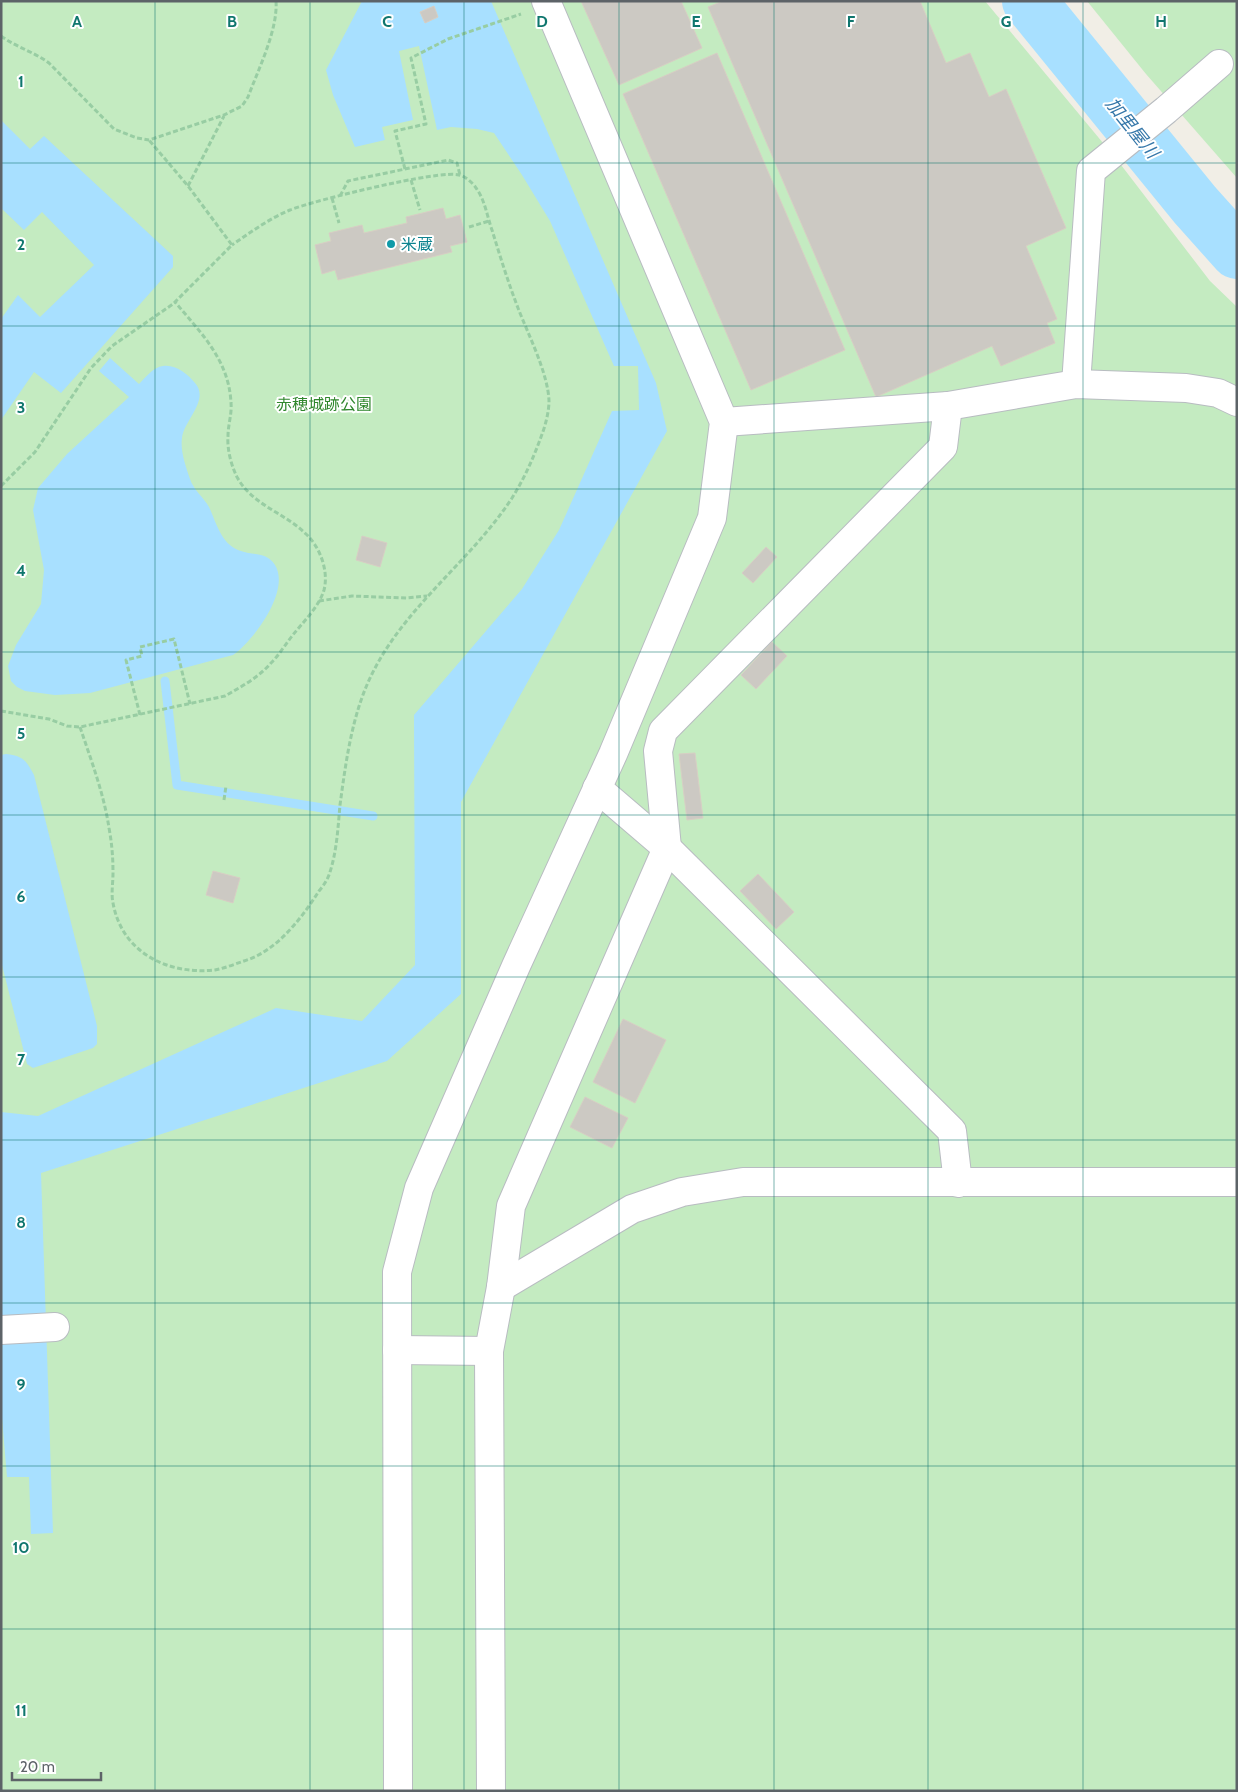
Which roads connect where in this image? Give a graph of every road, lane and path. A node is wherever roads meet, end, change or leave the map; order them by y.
1 (276, 1) edge
2 (546, 1) edge
3 (505, 19) dead end
4 (1, 36) edge
5 (1219, 64) dead end
6 (224, 115) junction
7 (149, 140) junction
8 (405, 169) junction
9 (460, 175) junction
10 (412, 180) junction
11 (188, 186) junction
12 (340, 196) junction
13 (332, 198) junction
14 (420, 210) dead end
15 (489, 221) junction
16 (340, 223) dead end
17 (469, 227) dead end
18 (232, 244) junction
19 (175, 302) junction
20 (1076, 384) junction
21 (1237, 402) edge
22 (948, 406) junction
23 (724, 422) junction
24 (1, 486) edge
25 (428, 596) junction
26 (318, 601) junction
27 (190, 704) junction
28 (1, 711) edge
29 (140, 715) junction
30 (80, 727) junction
31 (658, 751) junction
32 (613, 754) junction
33 (226, 786) dead end
34 (597, 788) junction
35 (224, 800) dead end
36 (667, 848) junction
37 (1237, 1182) edge
38 (958, 1183) junction
39 (501, 1287) junction
40 (55, 1327) dead end
41 (1, 1330) edge
42 (397, 1350) junction
43 (490, 1351) junction
44 (398, 1791) edge
45 (491, 1791) edge

1 - 6 path
2 - 23 street
3 - 8 path
4 - 7 path
5 - 20 street
6 - 7 path
6 - 11 path
7 - 11 path
8 - 9 path
8 - 12 path
9 - 10 path
9 - 15 path
10 - 12 path
10 - 14 path
11 - 18 path
12 - 13 path
13 - 16 path
13 - 18 path
15 - 17 path
15 - 25 path
18 - 19 path
19 - 24 path
19 - 26 path
20 - 21 street
20 - 22 street
22 - 23 street
22 - 31 street
23 - 32 street
25 - 26 path
25 - 30 path
26 - 27 path
27 - 29 path
27 - 29 path
28 - 30 path
29 - 30 path
31 - 32 street
31 - 36 street
32 - 34 street
33 - 35 path
34 - 36 street
34 - 42 street
36 - 38 street
36 - 39 street
37 - 38 street
38 - 39 street
39 - 43 street
40 - 41 street
42 - 43 street
42 - 44 street
43 - 45 street

